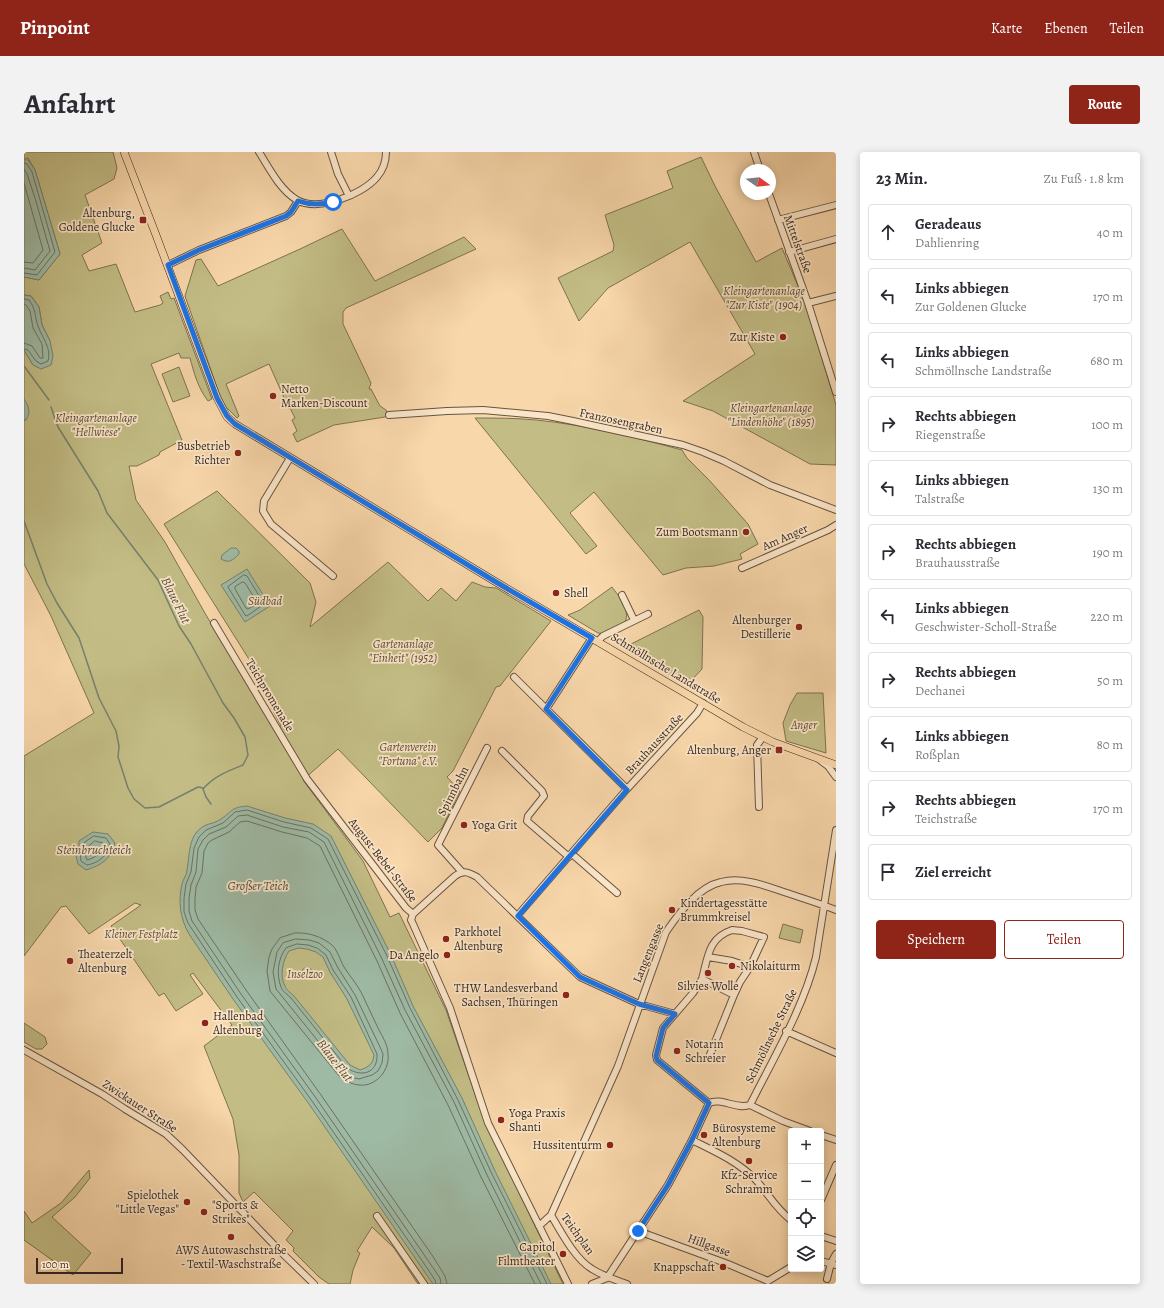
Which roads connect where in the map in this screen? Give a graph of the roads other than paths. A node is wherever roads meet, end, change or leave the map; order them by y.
1 (124, 152) edge
2 (259, 152) edge
3 (332, 152) edge
4 (386, 152) edge
5 (754, 152) edge
6 (758, 164) edge
7 (348, 196) junction
8 (771, 200) edge
9 (298, 201) junction
10 (836, 205) edge
11 (778, 220) junction
12 (836, 239) edge
13 (789, 252) junction
14 (168, 265) junction
15 (836, 296) edge
16 (808, 303) junction
17 (836, 392) edge
18 (389, 415) dead end
19 (290, 458) junction
20 (836, 510) edge
21 (836, 525) edge
22 (742, 568) dead end
23 (333, 576) dead end
24 (622, 595) dead end
25 (648, 614) dead end
26 (634, 620) junction
27 (214, 624) dead end
28 (595, 639) junction
29 (514, 677) dead end
30 (703, 703) junction
31 (546, 709) junction
32 (763, 737) junction
33 (487, 748) dead end
34 (502, 752) dead end
35 (817, 758) junction
36 (836, 765) edge
37 (836, 777) edge
38 (307, 779) joint
39 (627, 790) junction
40 (759, 807) dead end
41 (836, 830) edge
42 (570, 855) junction
43 (462, 872) junction
44 (617, 893) dead end
45 (824, 905) junction
46 (836, 910) edge
47 (413, 914) junction
48 (518, 916) junction
49 (708, 957) junction
50 (750, 967) junction
51 (702, 979) junction
52 (734, 995) junction
53 (639, 1004) junction
54 (675, 1014) junction
55 (786, 1031) junction
56 (24, 1050) edge
57 (836, 1053) edge
58 (709, 1057) dead end
59 (709, 1103) junction
60 (750, 1105) junction
61 (802, 1128) edge
62 (824, 1136) edge
63 (692, 1140) junction
64 (836, 1140) edge
65 (836, 1166) edge
66 (570, 1172) joint
67 (824, 1193) edge
68 (551, 1215) junction
69 (377, 1216) dead end
70 (788, 1218) edge
71 (539, 1226) junction
72 (638, 1231) junction
73 (824, 1237) edge
74 (836, 1241) edge
75 (836, 1254) edge
76 (824, 1262) edge
77 (834, 1264) edge
78 (788, 1269) edge
79 (607, 1278) junction
80 (827, 1279) dead end
81 (769, 1283) edge
82 (314, 1284) edge
83 (424, 1284) edge
84 (568, 1284) edge
85 (592, 1284) edge
86 (627, 1284) edge

1 - 14 main road, Schmöllnsche Landstraße
2 - 9 street
3 - 7 street
4 - 7 street
5 - 6 street
7 - 9 street
8 - 11 street, Mittelstraße
9 - 14 street
10 - 11 street
11 - 13 street, Mittelstraße
12 - 13 street
13 - 16 street, Mittelstraße
14 - 19 main road, Schmöllnsche Landstraße
15 - 16 street
16 - 17 street, Mittelstraße
18 - 20 street, Franzosengraben
19 - 23 street
19 - 28 main road, Schmöllnsche Landstraße
21 - 22 street, Am Anger
24 - 26 street
25 - 26 street
26 - 28 street
27 - 38 street, Teichpromenade
28 - 30 main road, Schmöllnsche Landstraße
28 - 31 street
29 - 31 street
30 - 32 main road, Schmöllnsche Landstraße
30 - 39 street, Brauhausstraße
31 - 39 street
32 - 35 main road, Schmöllnsche Landstraße
32 - 40 street
33 - 43 street, Spinnbahn
34 - 42 street
35 - 36 main road, Schmöllnsche Landstraße
35 - 37 street
38 - 47 street, August-Bebel-Straße
39 - 42 street, Brauhausstraße
41 - 45 street, Schmöllnsche Straße
42 - 44 street
42 - 48 street, Brauhausstraße
43 - 47 street
43 - 48 street
45 - 46 street, Langengasse
45 - 53 street, Langengasse
45 - 55 street, Schmöllnsche Straße
47 - 71 street, August-Bebel-Straße
48 - 53 street
49 - 50 street
49 - 50 street
49 - 51 street
50 - 52 street
51 - 52 street
51 - 54 street
52 - 58 street
53 - 54 street
53 - 66 street, Langengasse
54 - 59 street
55 - 57 street
55 - 60 street, Schmöllnsche Straße
56 - 82 street, Zwickauer Straße
59 - 60 street
59 - 63 street
60 - 61 street
62 - 64 street
63 - 70 street
63 - 72 street
65 - 67 street
66 - 68 street, Teichplan
68 - 71 street, Teichplan
68 - 79 street, Teichplan
69 - 83 street
71 - 84 street
72 - 79 street
72 - 81 street, Hillgasse
73 - 74 street
75 - 77 street
76 - 77 street
77 - 80 street
78 - 81 street
79 - 85 street
79 - 86 street, Teichplan

